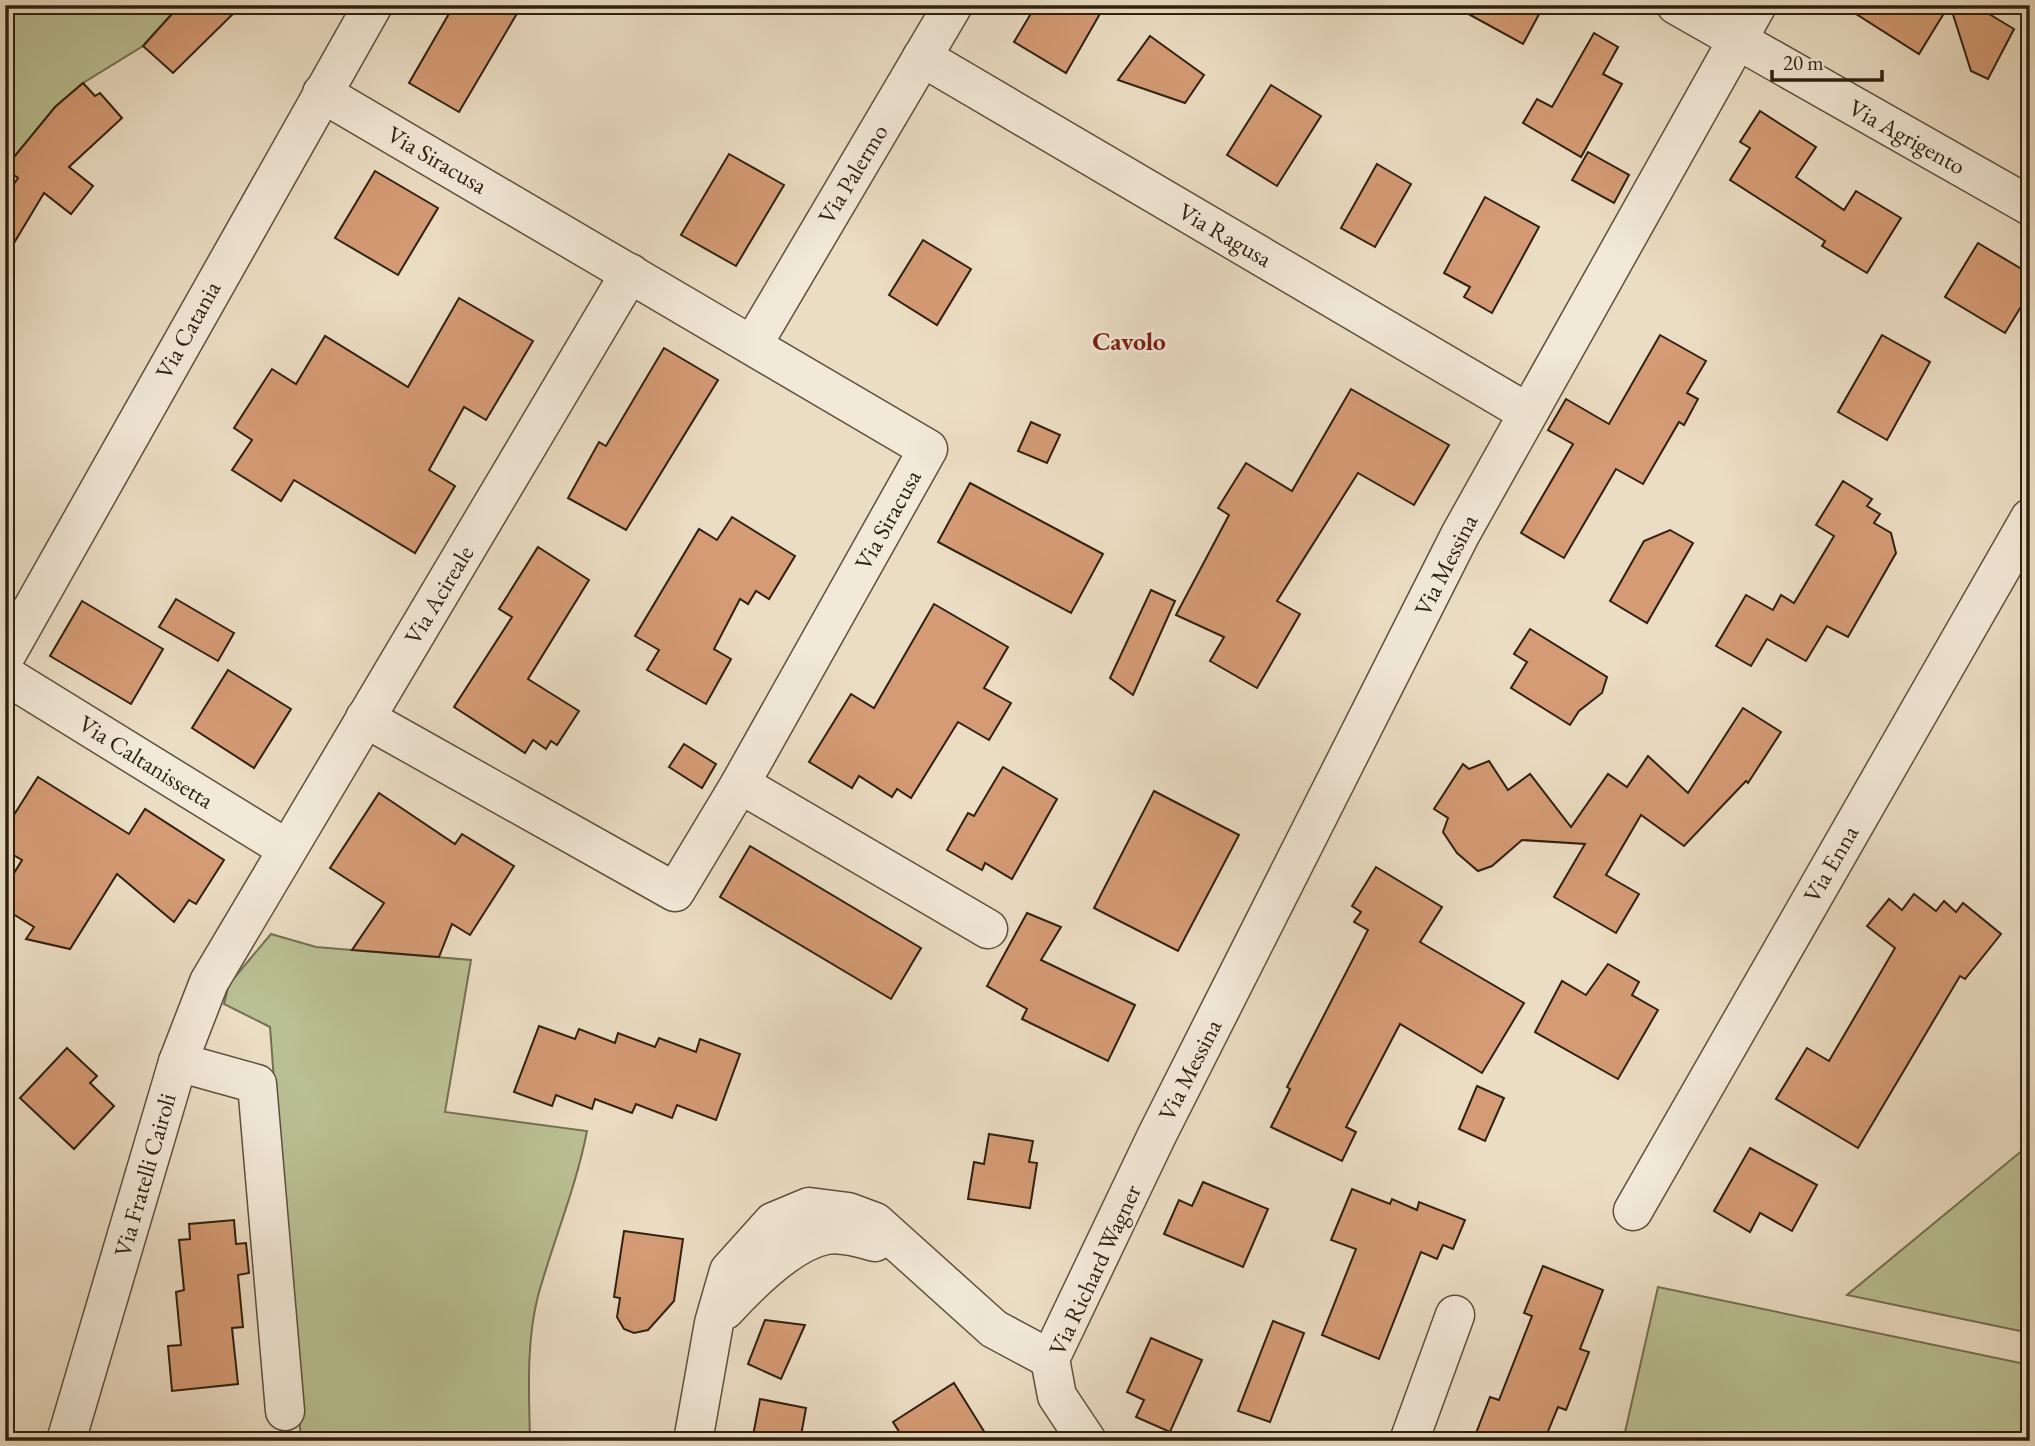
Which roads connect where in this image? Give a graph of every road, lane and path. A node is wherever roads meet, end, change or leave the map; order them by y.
1 (373, 5) edge
2 (953, 5) edge
3 (1675, 5) edge
4 (1757, 5) edge
5 (1735, 40) junction
6 (922, 57) junction
7 (322, 93) junction
8 (2030, 206) edge
9 (631, 273) junction
10 (753, 344) junction
11 (1528, 413) junction
12 (2030, 518) edge
13 (5, 657) edge
14 (5, 675) edge
15 (365, 718) junction
16 (740, 784) junction
17 (287, 849) junction
18 (247, 918) joint
19 (988, 929) dead end
20 (178, 1062) junction
21 (1157, 1135) joint
22 (1633, 1210) dead end
23 (1455, 1315) dead end
24 (1050, 1359) junction
25 (285, 1411) dead end
26 (66, 1441) edge
27 (693, 1441) edge
28 (1087, 1441) edge
29 (1409, 1441) edge

1 - 7 street, Via Catania
2 - 6 street, Via Palermo
3 - 5 street, Via Agrigento
4 - 5 street, Via Messina
5 - 8 street, Via Agrigento
5 - 11 street, Via Messina
6 - 10 street, Via Palermo
6 - 11 street, Via Ragusa
7 - 9 street, Via Siracusa
7 - 13 street, Via Catania
9 - 10 street, Via Siracusa
9 - 15 street, Via Acireale
10 - 16 street, Via Siracusa
11 - 21 street, Via Messina
12 - 22 street, Via Enna
14 - 17 street, Via Caltanissetta
15 - 16 street, Via Siracusa
15 - 17 street, Via Acireale
16 - 19 street
17 - 18 street, Via Acireale
18 - 20 street, Via Fratelli Cairoli
20 - 25 street
20 - 26 street, Via Fratelli Cairoli
21 - 24 street, Via Richard Wagner
23 - 29 street
24 - 27 street
24 - 28 street, Via Richard Wagner

